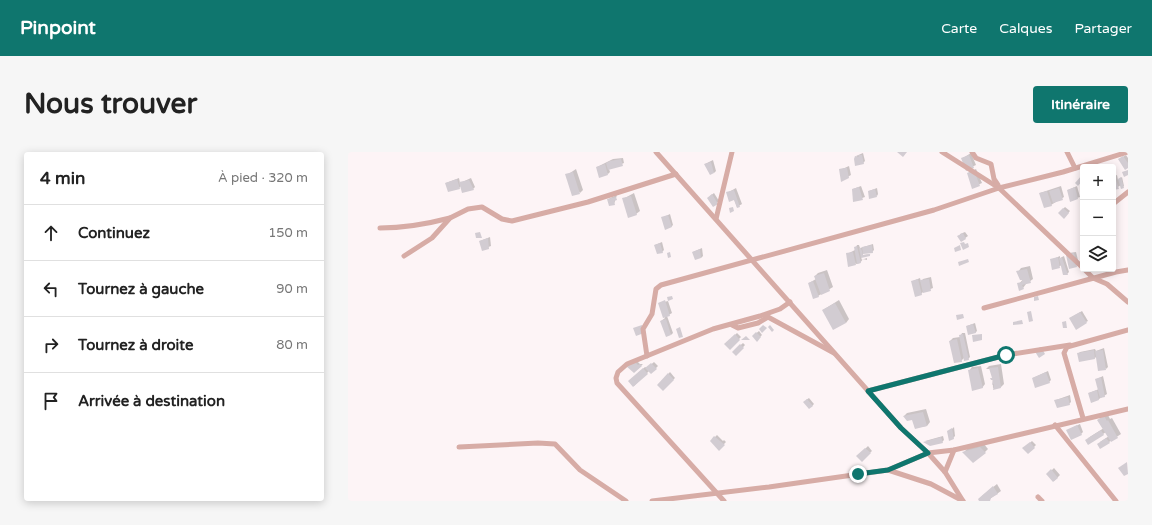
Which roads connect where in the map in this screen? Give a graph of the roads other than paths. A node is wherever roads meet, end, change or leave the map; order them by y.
1 (656, 152) edge
2 (732, 152) edge
3 (942, 152) edge
4 (972, 152) edge
5 (1067, 152) edge
6 (1128, 152) edge
7 (1075, 168) junction
8 (676, 174) junction
9 (999, 188) junction
10 (1128, 192) edge
11 (1116, 202) edge
12 (450, 218) junction
13 (716, 219) junction
14 (380, 228) dead end
15 (404, 256) dead end
16 (752, 259) junction
17 (1080, 264) edge
18 (1128, 270) edge
19 (1088, 272) edge
20 (1091, 272) edge
21 (1094, 278) junction
22 (790, 302) junction
23 (1128, 302) edge
24 (984, 308) dead end
25 (732, 325) junction
26 (1128, 330) edge
27 (1070, 345) junction
28 (836, 354) junction
29 (647, 356) junction
30 (868, 391) junction
31 (1128, 409) edge
32 (1083, 418) junction
33 (1055, 425) junction
34 (459, 447) dead end
35 (954, 450) junction
36 (928, 453) junction
37 (888, 470) junction
38 (946, 472) junction
39 (718, 494) junction
40 (626, 501) edge
41 (652, 501) edge
42 (724, 501) edge
43 (963, 501) edge
44 (1116, 501) edge

1 - 8 street
2 - 13 street
3 - 9 street
4 - 9 street
5 - 7 street
6 - 7 street
7 - 9 street
8 - 12 street
8 - 13 street
9 - 16 street
9 - 17 street
10 - 11 street
12 - 14 street
12 - 15 street
13 - 16 street
16 - 22 street
16 - 29 street
18 - 21 street
19 - 21 street
20 - 21 street
21 - 23 street
21 - 24 street
22 - 25 street
22 - 28 street
25 - 28 street
25 - 29 street
26 - 27 street
27 - 30 street
27 - 32 street
28 - 30 street
29 - 39 street
30 - 36 street
31 - 32 street
32 - 33 street
33 - 35 street
33 - 44 street
34 - 40 street
35 - 36 street
35 - 38 street
36 - 37 street
36 - 38 street
37 - 39 street
37 - 43 street
38 - 43 street
39 - 41 street
39 - 42 street

